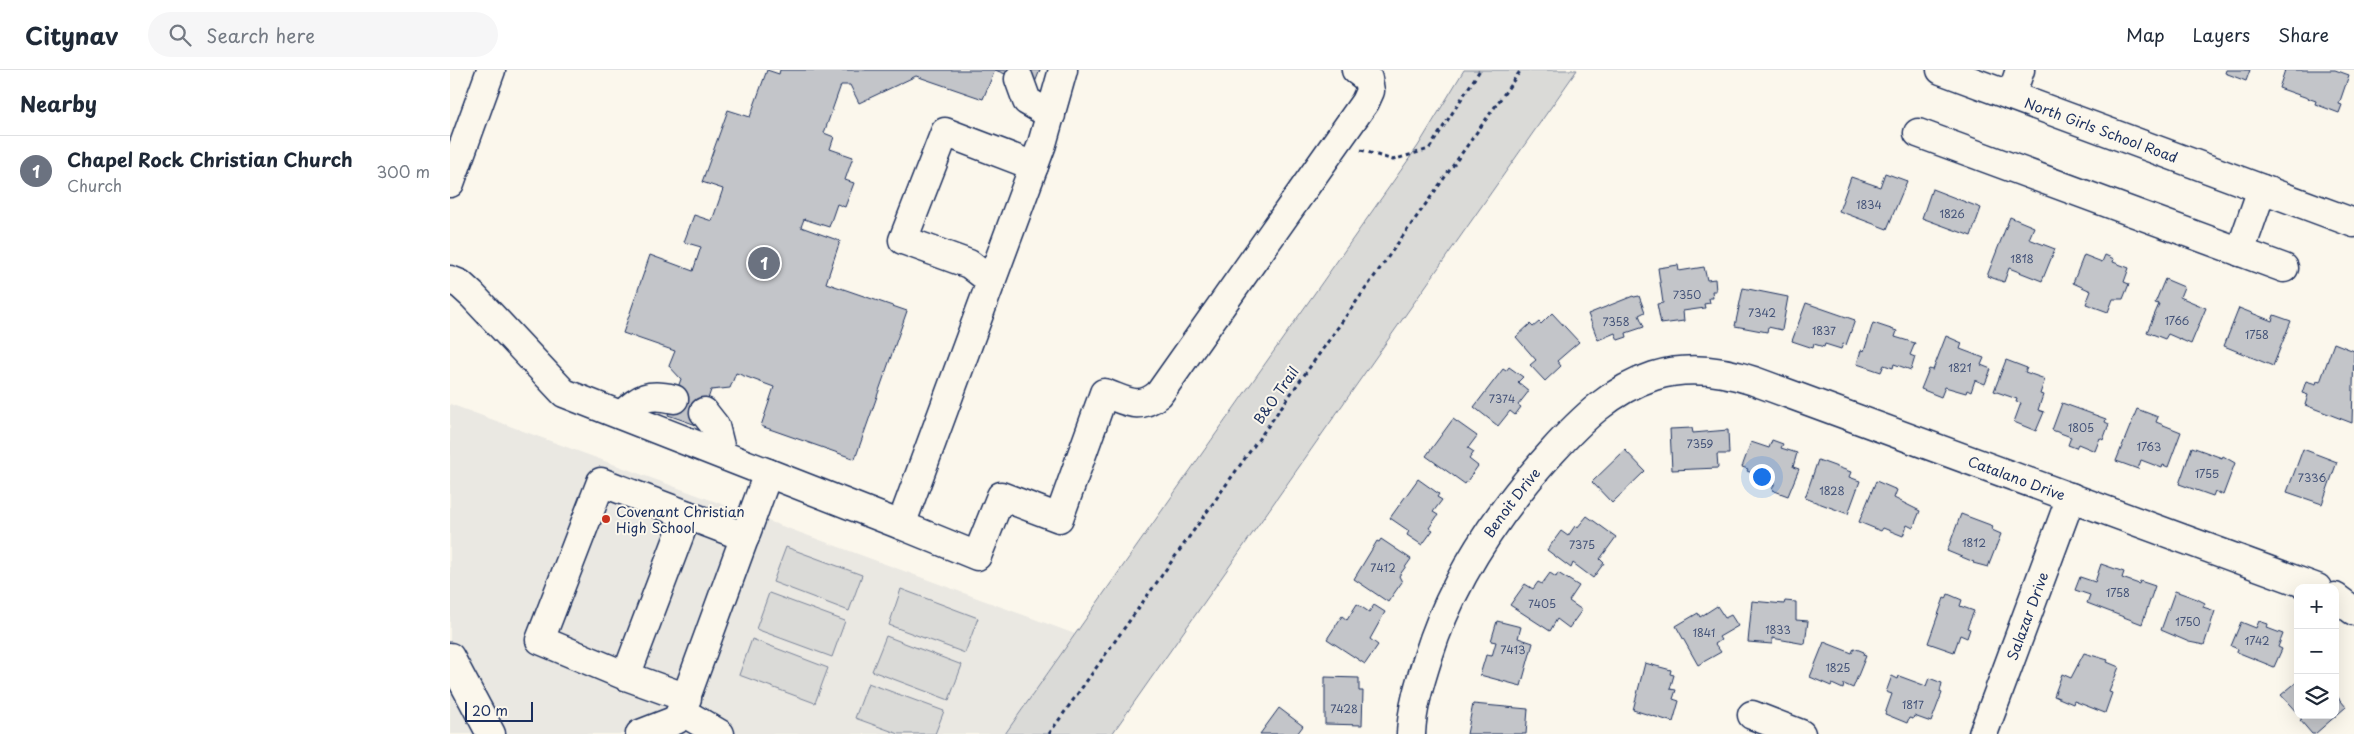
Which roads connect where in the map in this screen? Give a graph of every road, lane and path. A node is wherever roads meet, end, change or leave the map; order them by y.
1 (491, 70) edge
2 (1063, 70) edge
3 (1356, 70) edge
4 (1480, 70) edge
5 (1521, 70) edge
6 (1941, 70) edge
7 (2020, 70) edge
8 (1019, 79) dead end
9 (2011, 96) junction
10 (1051, 114) junction
11 (1918, 133) dead end
12 (1357, 148) dead end
13 (1034, 166) junction
14 (450, 183) edge
15 (2262, 189) junction
16 (2354, 223) edge
17 (2240, 252) junction
18 (2284, 268) dead end
19 (450, 280) edge
20 (991, 281) junction
21 (1716, 371) joint
22 (674, 399) dead end
23 (704, 412) dead end
24 (622, 415) junction
25 (722, 454) junction
26 (768, 473) junction
27 (2071, 497) junction
28 (687, 515) junction
29 (901, 525) junction
30 (745, 537) junction
31 (2306, 584) edge
32 (450, 657) edge
33 (626, 676) junction
34 (684, 704) junction
35 (1752, 715) dead end
36 (491, 734) edge
37 (640, 734) edge
38 (720, 734) edge
39 (1049, 734) edge
40 (1411, 734) edge
41 (1801, 734) edge
42 (1983, 734) edge

1 - 14 street
2 - 10 street
3 - 29 street
4 - 12 path
5 - 39 path, B&O Trail
6 - 9 street, North Girls School Road
7 - 9 street
8 - 10 street
9 - 15 street, North Girls School Road
10 - 13 street
11 - 17 street
13 - 20 street
13 - 20 street
15 - 16 street, North Girls School Road
15 - 17 street
17 - 18 street
19 - 24 street
20 - 29 street
21 - 27 street, Catalano Drive
21 - 40 street, Benoit Drive
22 - 24 street
23 - 25 street
24 - 25 street
25 - 26 street
26 - 29 street
26 - 30 street
27 - 31 street, Catalano Drive
27 - 42 street, Salazar Drive
28 - 30 street
28 - 33 street
28 - 33 street
30 - 34 street
32 - 36 street
33 - 34 street
34 - 37 street
34 - 38 street
35 - 41 street

